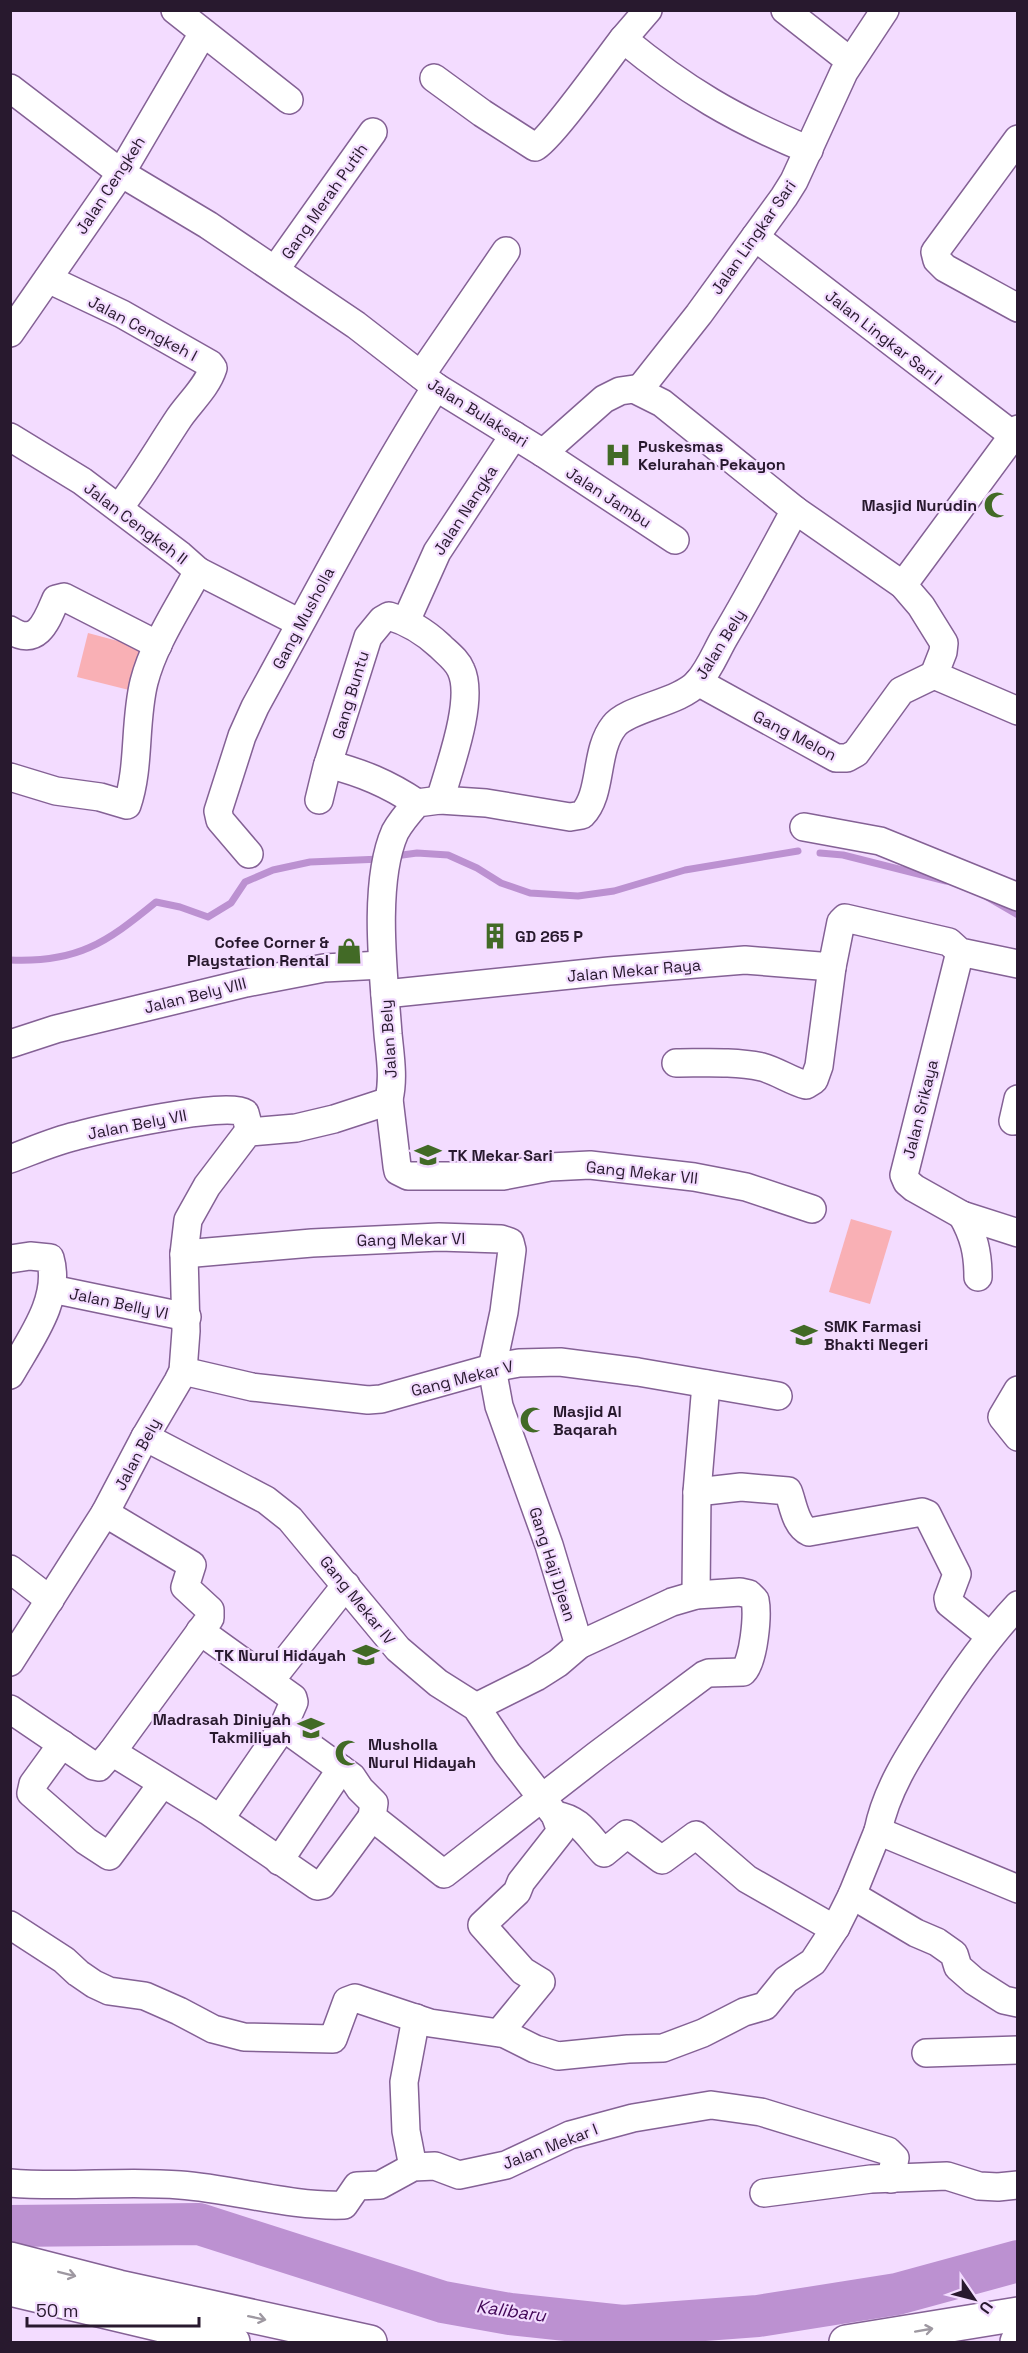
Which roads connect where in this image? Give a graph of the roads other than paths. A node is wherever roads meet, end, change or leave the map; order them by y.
1 (648, 10) edge
2 (785, 10) edge
3 (885, 10) edge
4 (188, 18) edge
5 (623, 39) junction
6 (850, 61) junction
7 (434, 78) dead end
8 (10, 88) edge
9 (289, 100) dead end
10 (373, 132) dead end
11 (1017, 140) edge
12 (809, 150) junction
13 (121, 173) junction
14 (755, 237) junction
15 (506, 251) dead end
16 (275, 270) junction
17 (48, 279) junction
18 (1017, 308) edge
19 (10, 333) edge
20 (428, 381) junction
21 (639, 390) junction
22 (514, 435) junction
23 (1016, 435) edge
24 (10, 437) edge
25 (543, 453) junction
26 (119, 508) junction
27 (795, 510) junction
28 (675, 540) dead end
29 (198, 571) junction
30 (903, 585) junction
31 (406, 621) junction
32 (300, 622) junction
33 (10, 630) edge
34 (158, 645) junction
35 (934, 675) junction
36 (698, 682) junction
37 (1017, 711) edge
38 (328, 764) junction
39 (10, 777) edge
40 (319, 800) dead end
41 (429, 802) junction
42 (804, 827) dead end
43 (249, 854) dead end
44 (1017, 897) edge
45 (960, 952) junction
46 (1017, 964) edge
47 (382, 965) junction
48 (832, 967) junction
49 (385, 994) junction
50 (10, 1044) edge
51 (676, 1063) dead end
52 (389, 1099) junction
53 (250, 1132) junction
54 (10, 1159) edge
55 (812, 1209) dead end
56 (962, 1215) junction
57 (1017, 1233) edge
58 (184, 1254) junction
59 (10, 1259) edge
60 (978, 1277) dead end
61 (52, 1289) junction
62 (187, 1317) junction
63 (492, 1368) junction
64 (183, 1371) junction
65 (10, 1375) edge
66 (706, 1383) junction
67 (1017, 1390) edge
68 (778, 1396) dead end
69 (145, 1437) junction
70 (1017, 1437) edge
71 (697, 1492) junction
72 (105, 1513) junction
73 (10, 1569) edge
74 (346, 1585) junction
75 (696, 1595) junction
76 (51, 1600) junction
77 (1017, 1605) edge
78 (200, 1631) junction
79 (990, 1636) junction
80 (579, 1646) junction
81 (10, 1662) edge
82 (270, 1681) junction
83 (476, 1707) junction
84 (10, 1709) edge
85 (283, 1727) junction
86 (62, 1744) junction
87 (112, 1752) junction
88 (341, 1769) junction
89 (162, 1784) junction
90 (549, 1807) junction
91 (372, 1817) junction
92 (219, 1820) junction
93 (878, 1831) junction
94 (279, 1861) junction
95 (1017, 1889) edge
96 (852, 1895) junction
97 (10, 1925) edge
98 (836, 1927) junction
99 (1017, 2003) edge
100 (416, 2018) junction
101 (501, 2032) junction
102 (1017, 2050) edge
103 (926, 2053) dead end
104 (412, 2167) junction
105 (891, 2179) junction
106 (10, 2183) edge
107 (1017, 2185) edge
108 (764, 2193) dead end
109 (10, 2259) edge
110 (10, 2289) edge
111 (1017, 2314) edge
112 (233, 2343) edge
113 (370, 2343) edge
114 (846, 2343) edge

1 - 5 street
2 - 6 street
3 - 6 street, Jalan Lingkar Sari
4 - 9 street
4 - 13 street, Jalan Cengkeh
5 - 7 street
5 - 12 street
6 - 12 street, Jalan Lingkar Sari
8 - 13 street, Jalan Bulaksari
10 - 16 street, Gang Merah Putih
11 - 18 street
12 - 14 street, Jalan Lingkar Sari
13 - 16 street, Jalan Bulaksari
13 - 17 street, Jalan Cengkeh
14 - 21 street, Jalan Lingkar Sari
14 - 23 street, Jalan Lingkar Sari I
15 - 20 street, Gang Musholla
16 - 20 street, Jalan Bulaksari
17 - 19 street, Jalan Cengkeh
17 - 26 street, Jalan Cengkeh I
20 - 22 street, Jalan Bulaksari
20 - 32 street, Gang Musholla
21 - 25 street, Jalan Bulaksari
21 - 27 street
22 - 25 street, Jalan Bulaksari
22 - 31 street, Jalan Nangka
23 - 30 street
24 - 26 street, Jalan Cengkeh II
25 - 28 street, Jalan Jambu
26 - 29 street, Jalan Cengkeh II
27 - 30 street
27 - 36 street, Jalan Bely
29 - 32 street
29 - 34 street, Jalan Cengkeh II
30 - 35 street
31 - 38 street, Gang Buntu
31 - 41 street
32 - 43 street, Gang Musholla
33 - 34 street
34 - 39 street, Jalan Cengkeh II
35 - 36 street, Gang Melon
35 - 37 street
36 - 41 street, Jalan Bely
38 - 40 street, Gang Buntu
38 - 41 street
41 - 47 street, Jalan Bely
42 - 44 street
45 - 46 street
45 - 48 street
45 - 56 street, Jalan Srikaya
47 - 49 street, Jalan Bely
47 - 50 street, Jalan Bely VIII
48 - 49 street, Jalan Mekar Raya
48 - 51 street
49 - 52 street, Jalan Bely
52 - 53 street, Jalan Bely
52 - 55 street, Gang Mekar VII
53 - 54 street, Jalan Bely VII
53 - 58 street, Jalan Bely
56 - 57 street, Jalan Srikaya
56 - 60 street
58 - 62 street, Jalan Bely
58 - 63 street, Gang Mekar VI
59 - 61 street
61 - 62 street, Jalan Belly VI
61 - 65 street
62 - 64 street, Jalan Bely
63 - 64 street, Gang Mekar V
63 - 66 street, Gang Mekar V
63 - 80 street, Gang Haji Djean
64 - 69 street, Jalan Bely
66 - 68 street, Gang Mekar V
66 - 71 street
67 - 70 street
69 - 72 street, Jalan Bely
69 - 74 street, Gang Mekar IV
71 - 75 street
71 - 79 street
72 - 76 street, Jalan Bely
72 - 78 street
73 - 76 street
74 - 82 street
74 - 83 street, Gang Mekar IV
75 - 80 street
75 - 90 street
76 - 81 street, Jalan Bely
77 - 79 street
78 - 82 street
78 - 87 street
79 - 93 street
80 - 83 street
82 - 85 street
83 - 90 street, Gang Mekar IV
84 - 86 street
85 - 88 street
85 - 92 street
86 - 87 street
86 - 89 street
87 - 89 street
88 - 91 street
88 - 94 street
89 - 92 street
90 - 91 street
90 - 98 street
90 - 101 street
91 - 94 street
92 - 94 street
93 - 95 street
93 - 96 street
96 - 98 street
96 - 99 street
97 - 100 street
98 - 101 street
100 - 101 street
100 - 104 street
102 - 103 street
104 - 105 street, Jalan Mekar I
104 - 106 street
105 - 107 street
105 - 108 street
109 -> 113 highway
110 - 112 highway
114 -> 111 highway

